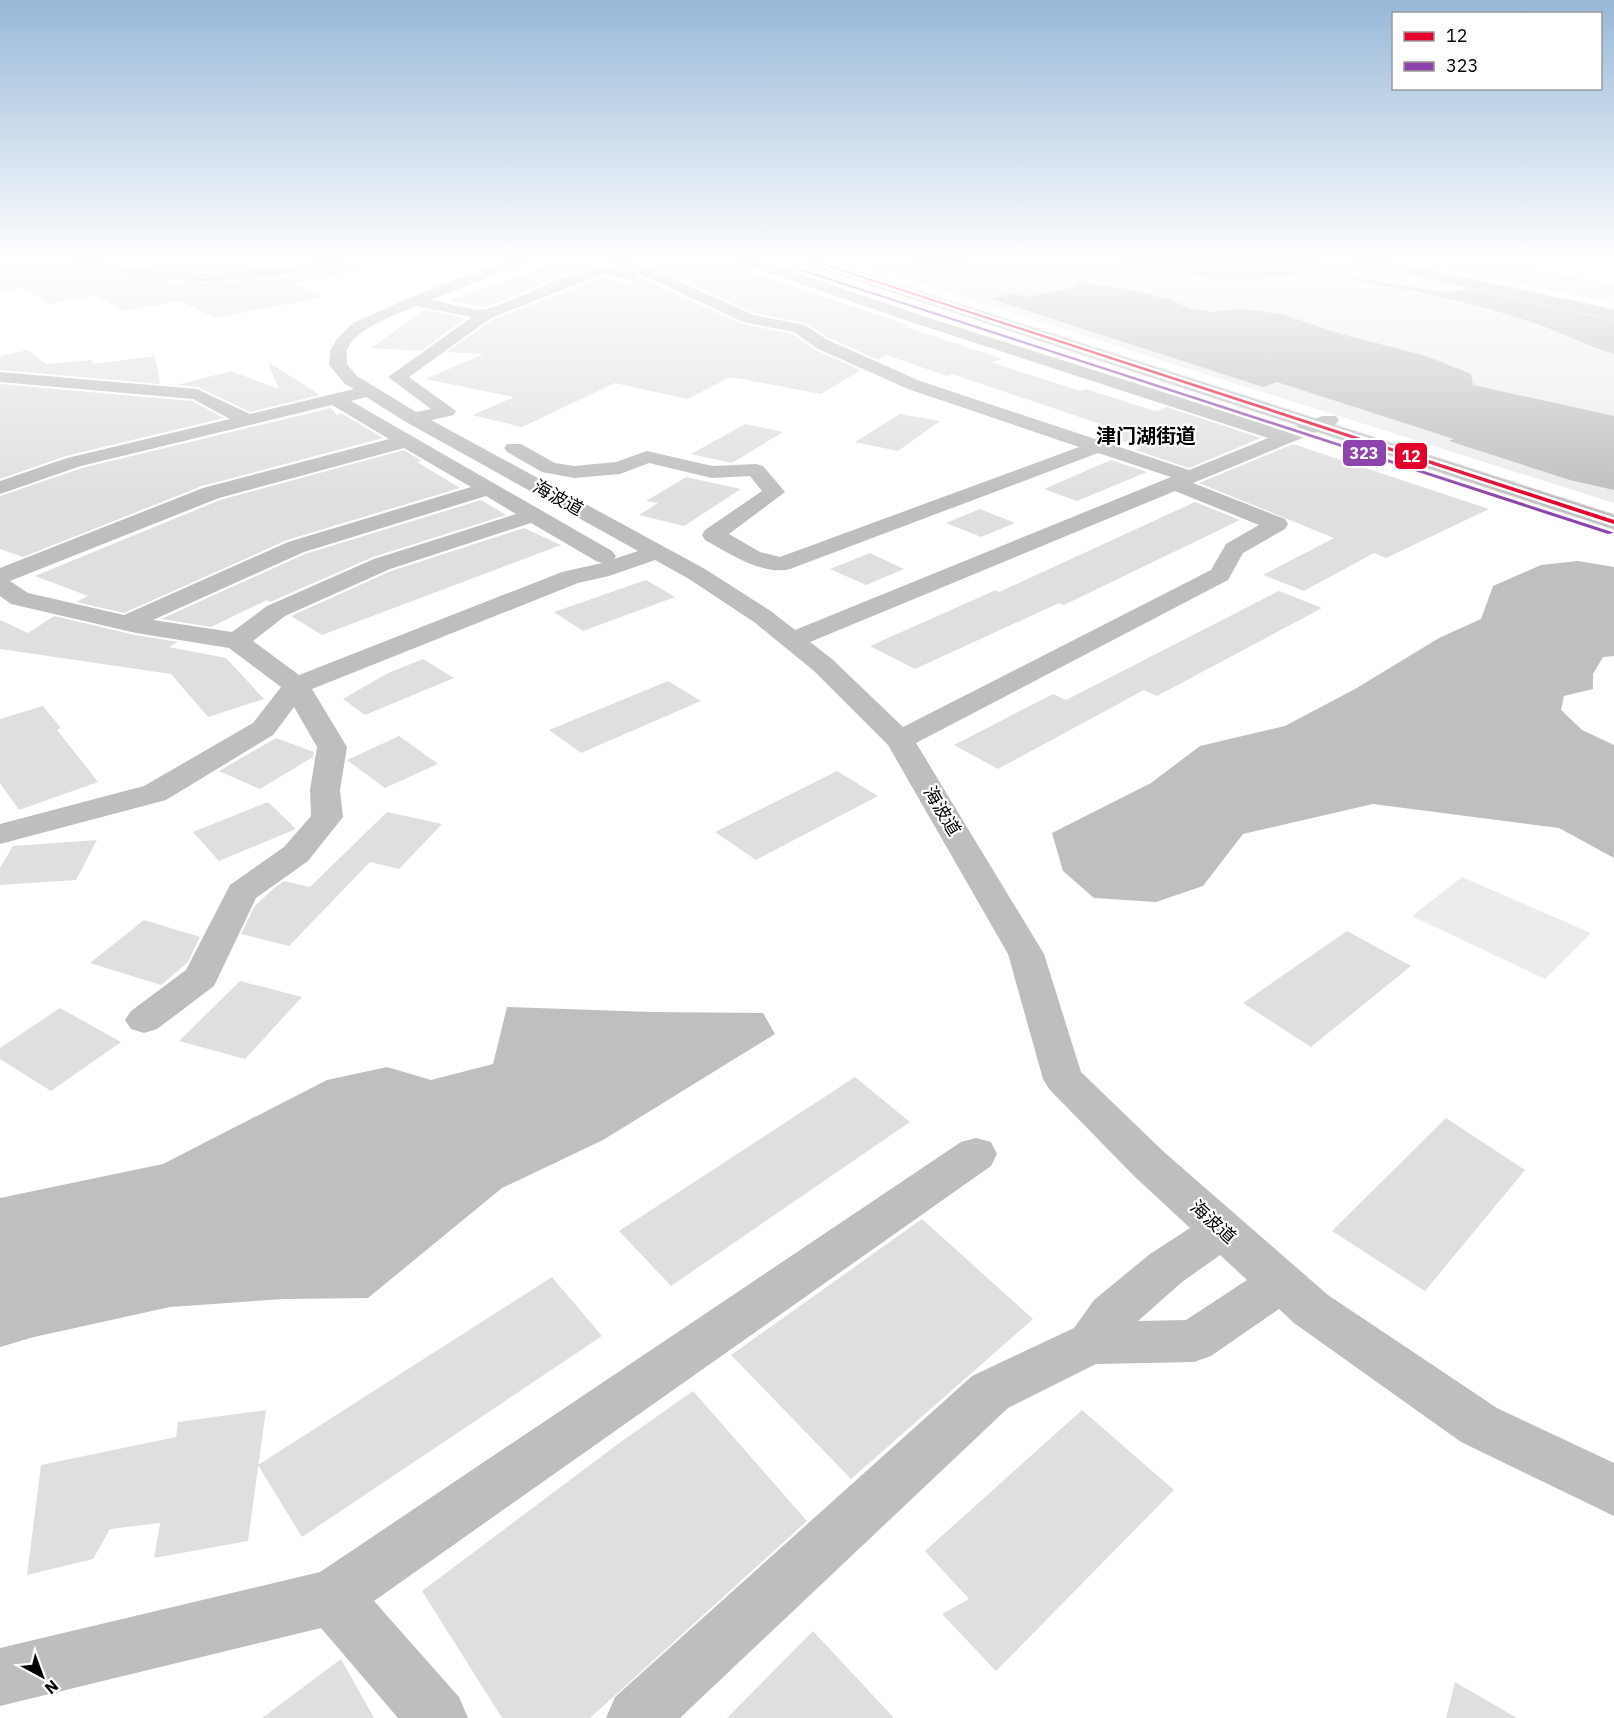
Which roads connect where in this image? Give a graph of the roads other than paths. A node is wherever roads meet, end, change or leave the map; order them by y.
1 (346, 338) edge
2 (452, 338) edge
3 (814, 338) edge
4 (977, 338) edge
5 (1057, 338) edge
6 (1067, 338) edge
7 (0, 377) edge
8 (369, 391) junction
9 (334, 399) junction
10 (447, 411) junction
11 (247, 420) junction
12 (468, 422) dead end
13 (1322, 422) junction
14 (409, 430) junction
15 (1286, 437) junction
16 (498, 439) dead end
17 (1099, 446) junction
18 (1182, 480) junction
19 (0, 488) edge
20 (488, 489) junction
21 (1614, 510) edge
22 (534, 515) junction
23 (1614, 522) edge
24 (649, 547) junction
25 (604, 556) junction
26 (0, 576) edge
27 (571, 577) junction
28 (0, 585) edge
29 (126, 623) junction
30 (792, 640) junction
31 (237, 641) junction
32 (296, 686) junction
33 (900, 740) junction
34 (0, 834) edge
35 (144, 1020) dead end
36 (976, 1154) dead end
37 (1222, 1230) junction
38 (1281, 1283) junction
39 (1091, 1343) junction
40 (1614, 1490) edge
41 (332, 1597) junction
42 (0, 1677) edge
43 (438, 1718) edge
44 (636, 1718) edge

1 - 8 street, 海波道
2 - 10 street
3 - 17 street
4 - 15 street
5 - 13 street
6 - 13 street
7 - 11 street
8 - 9 street
8 - 14 street, 海波道
9 - 11 street
9 - 14 street
10 - 12 street
10 - 14 street
11 - 19 street
13 - 15 street
13 - 21 street
13 - 23 street
14 - 20 street
14 - 24 street, 海波道
14 - 26 street
15 - 18 street
16 - 17 street
17 - 18 street
18 - 30 street
18 - 33 street
20 - 22 street
20 - 29 street
22 - 25 street
22 - 31 street
24 - 25 street
24 - 27 street
24 - 30 street, 海波道
25 - 27 street
27 - 32 street
28 - 29 street
29 - 31 street
30 - 33 street, 海波道
31 - 32 street
32 - 34 street
32 - 35 street
33 - 37 street, 海波道
36 - 41 street
37 - 38 street, 海波道
37 - 39 street
38 - 39 street
38 - 40 street, 海波道
39 - 44 street
41 - 42 street
41 - 43 street

